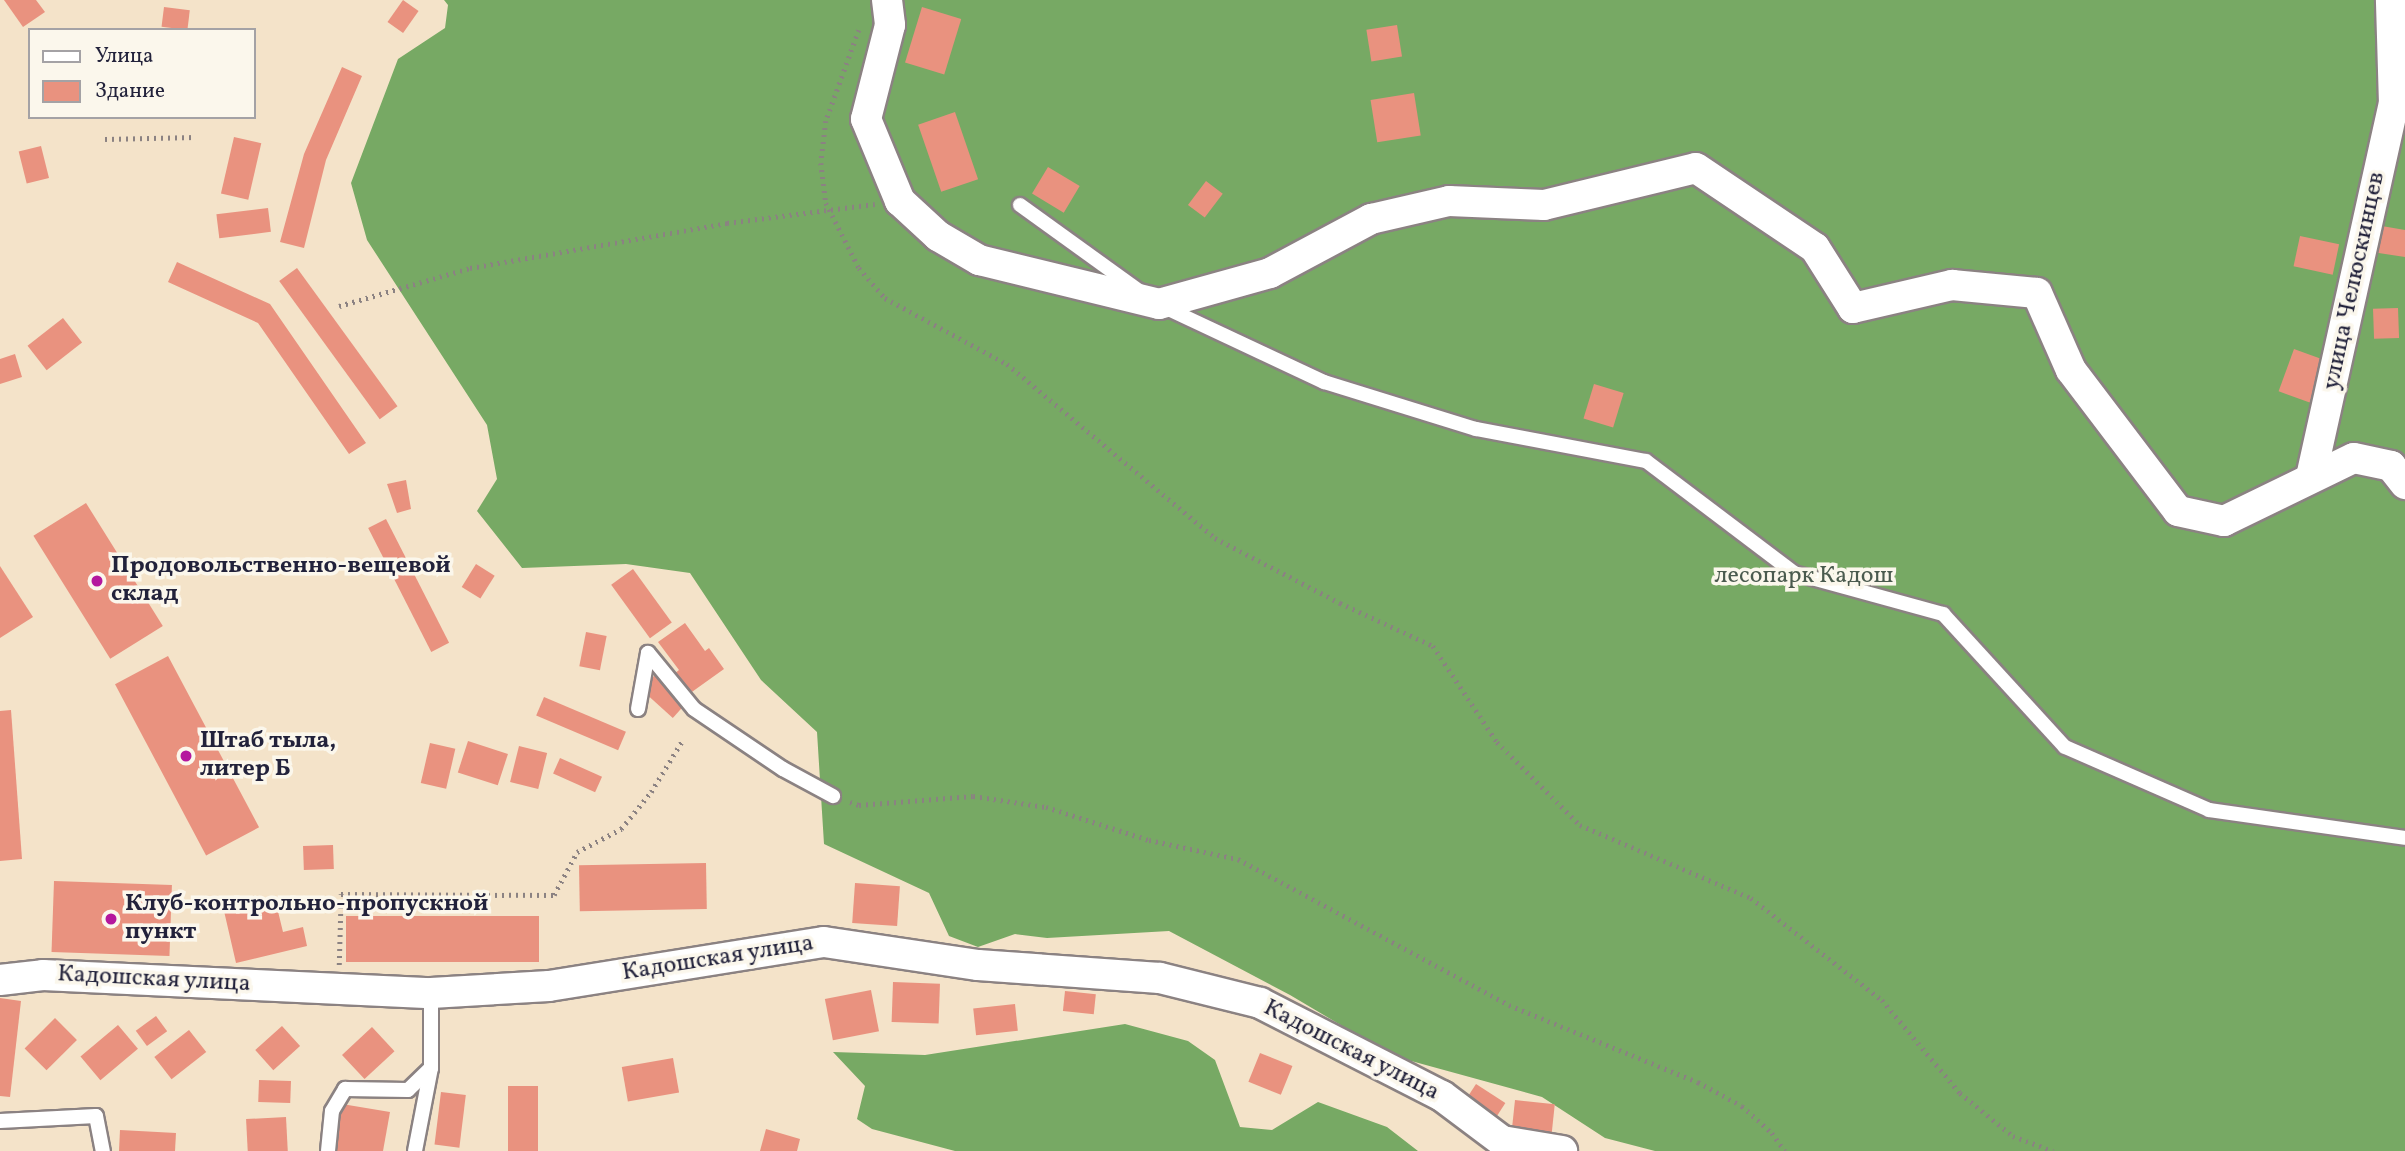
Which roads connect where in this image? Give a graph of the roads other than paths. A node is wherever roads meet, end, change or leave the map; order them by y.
1 (888, 0) edge
2 (2390, 0) edge
3 (1020, 205) dead end
4 (1158, 304) junction
5 (2311, 477) junction
6 (2405, 484) edge
7 (638, 709) dead end
8 (833, 796) road end
9 (2405, 838) edge
10 (0, 980) edge
11 (431, 993) junction
12 (431, 1068) junction
13 (0, 1121) edge
14 (103, 1151) edge
15 (328, 1151) edge
16 (415, 1151) edge
17 (1562, 1151) edge

1 - 4 street
2 - 5 street, улица Челюскинцев
3 - 4 lane
4 - 5 street
4 - 9 lane
5 - 6 street
7 - 8 lane
10 - 11 street, Кадошская улица
11 - 12 lane
11 - 17 street, Кадошская улица
12 - 15 lane
12 - 16 lane
13 - 14 lane

